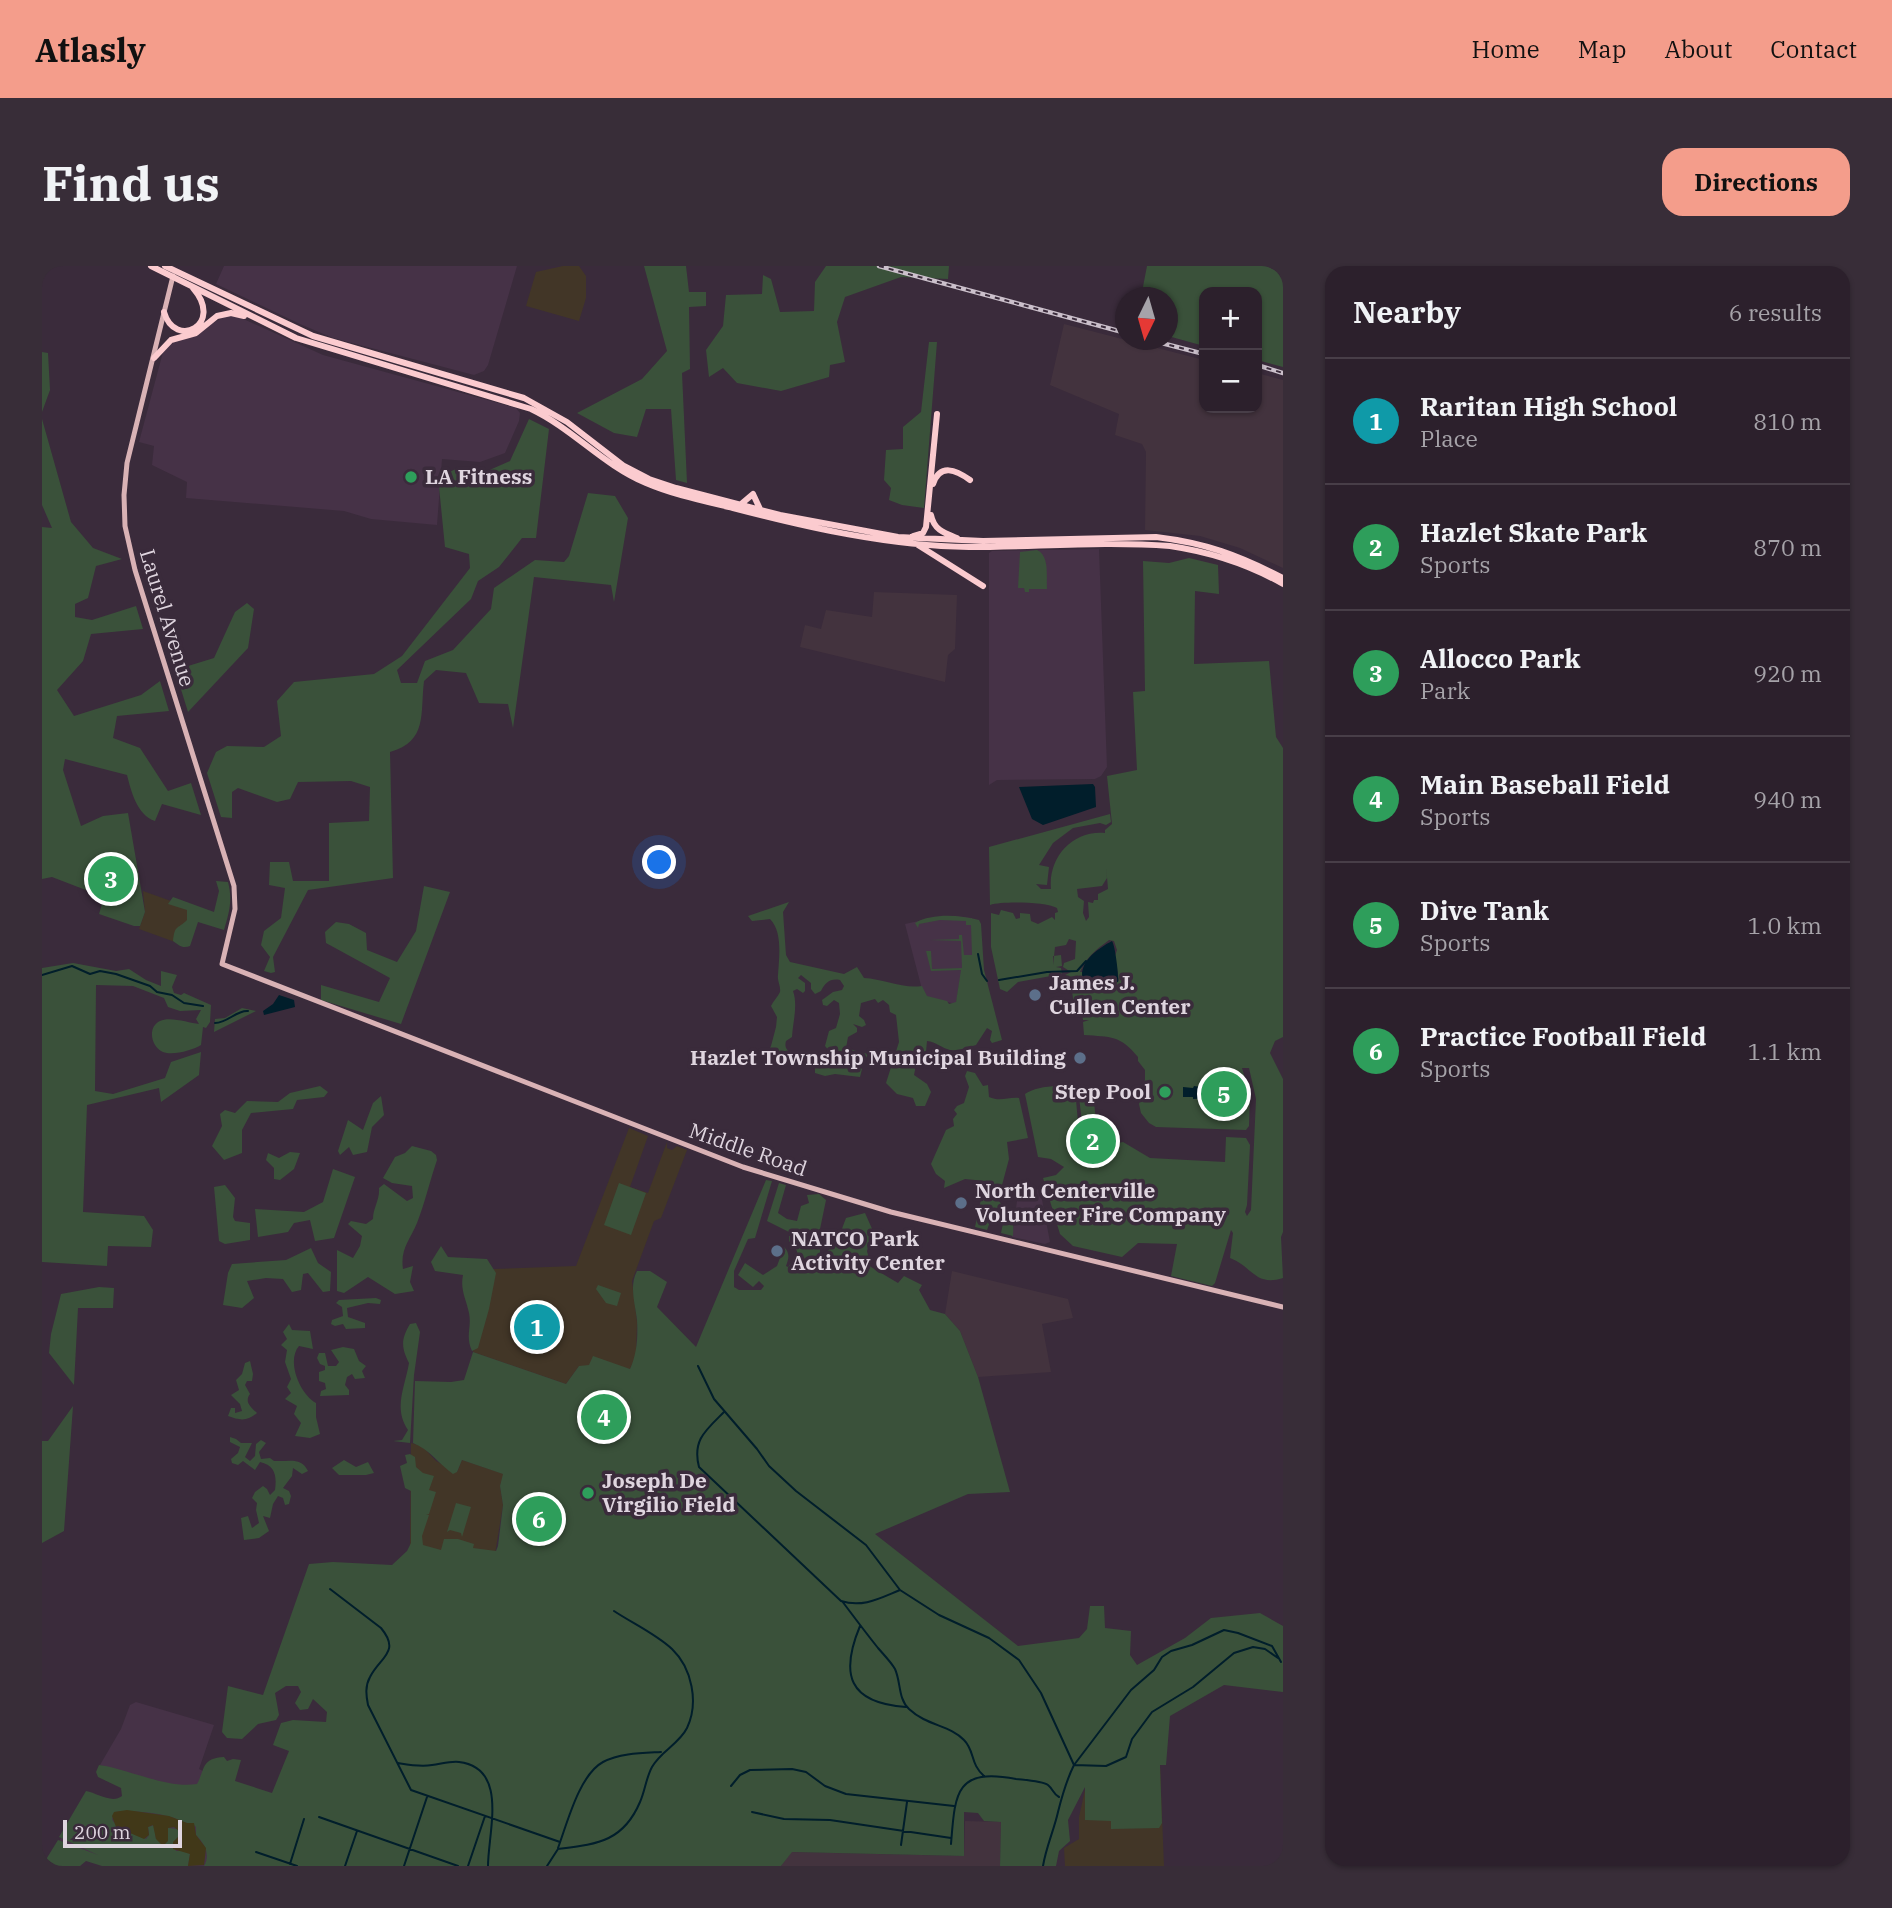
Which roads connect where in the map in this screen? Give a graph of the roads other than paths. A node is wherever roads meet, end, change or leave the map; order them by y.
1 (151, 266) edge
2 (165, 266) edge
3 (173, 276) junction
4 (186, 283) junction
5 (164, 312) junction
6 (269, 325) junction
7 (153, 358) junction
8 (937, 414) dead end
9 (970, 480) dead end
10 (930, 492) junction
11 (929, 504) junction
12 (740, 505) junction
13 (762, 510) junction
14 (908, 537) junction
15 (962, 540) junction
16 (914, 543) junction
17 (983, 575) dead end
18 (972, 578) junction
19 (1283, 578) edge
20 (1283, 585) edge
21 (983, 586) dead end
22 (222, 964) joint
23 (1283, 1307) edge

1 - 3 highway
2 - 12 highway
3 - 4 highway
3 - 5 main road, Laurel Avenue
4 - 5 highway
4 - 6 highway
5 - 7 main road, Laurel Avenue
6 - 7 highway
6 - 16 highway
7 - 22 main road, Laurel Avenue
8 - 10 highway
9 - 10 highway
10 - 11 highway
11 - 14 highway
11 - 15 highway
12 - 13 highway
12 - 13 highway
13 - 14 highway
14 - 15 highway
15 - 19 highway
16 - 18 highway
16 - 20 highway
17 - 18 highway
18 - 21 highway
22 - 23 main road, Middle Road

